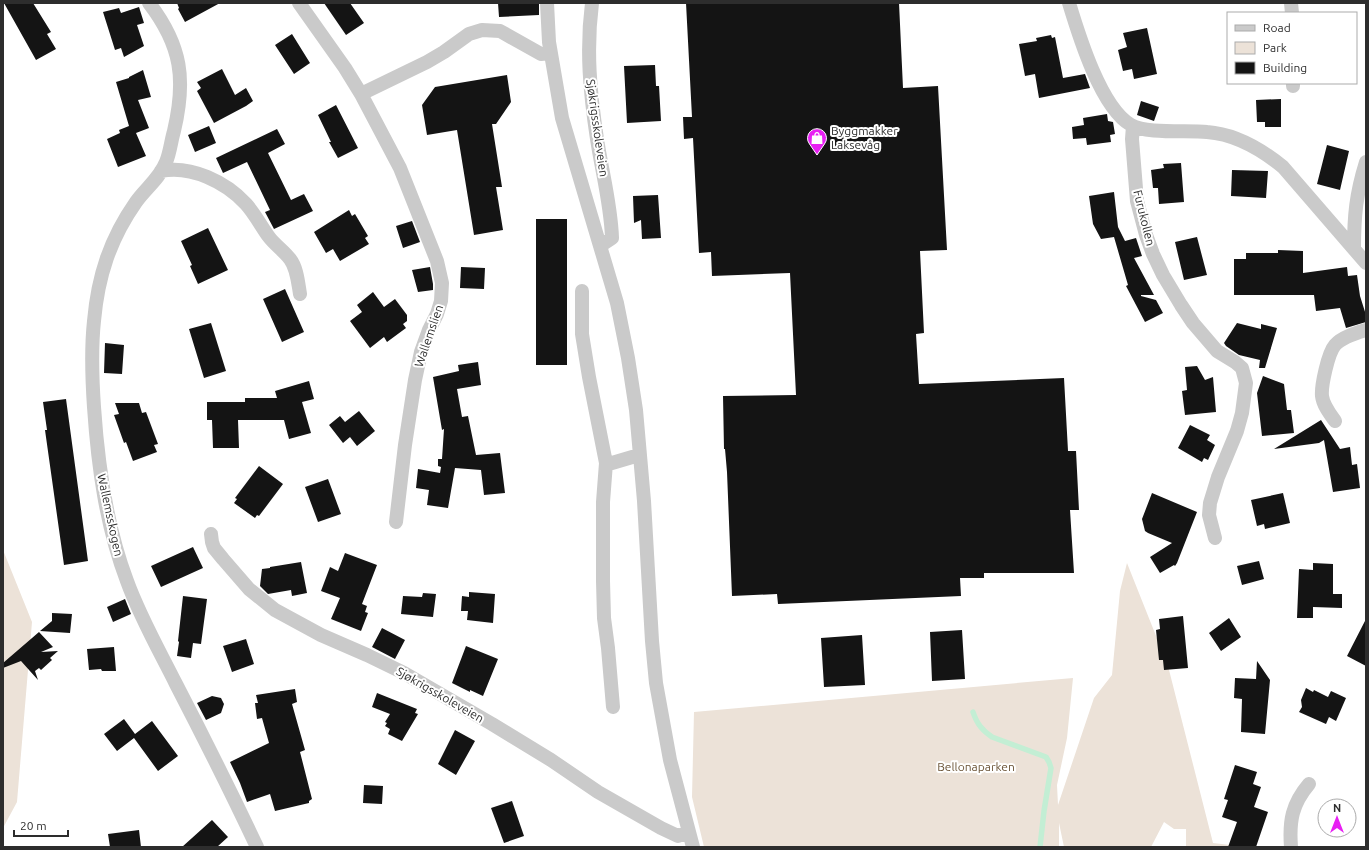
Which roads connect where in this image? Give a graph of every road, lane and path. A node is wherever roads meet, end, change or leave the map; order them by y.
1 (149, 3) edge
2 (299, 3) edge
3 (547, 3) edge
4 (592, 3) edge
5 (1069, 3) edge
6 (550, 53) junction
7 (361, 94) junction
8 (1133, 126) junction
9 (1366, 162) edge
10 (161, 171) junction
11 (600, 246) junction
12 (1354, 249) junction
13 (1366, 263) edge
14 (582, 291) dead end
15 (300, 294) dead end
16 (1366, 330) edge
17 (1335, 421) dead end
18 (639, 455) junction
19 (606, 463) junction
20 (396, 522) dead end
21 (211, 534) dead end
22 (1215, 538) dead end
23 (613, 707) dead end
24 (1309, 784) dead end
25 (689, 832) junction
26 (257, 847) edge
27 (693, 847) edge
28 (1291, 847) edge

1 - 10 street, Wallemsskogen
2 - 7 street, Wallemslien
3 - 6 street, Sjøkrigsskoleveien
4 - 11 street, Sjøkrigsskoleveien
5 - 8 street
6 - 7 street
6 - 11 street, Sjøkrigsskoleveien
7 - 20 street, Wallemslien
8 - 12 street
8 - 22 street, Furukollen
9 - 12 street
10 - 15 street
10 - 26 street, Wallemsskogen
11 - 18 street, Sjøkrigsskoleveien
12 - 13 street
14 - 19 street
16 - 17 street
18 - 19 street
18 - 25 street, Sjøkrigsskoleveien
19 - 23 street
21 - 25 street, Sjøkrigsskoleveien
24 - 28 street
25 - 27 street, Sjøkrigsskoleveien

